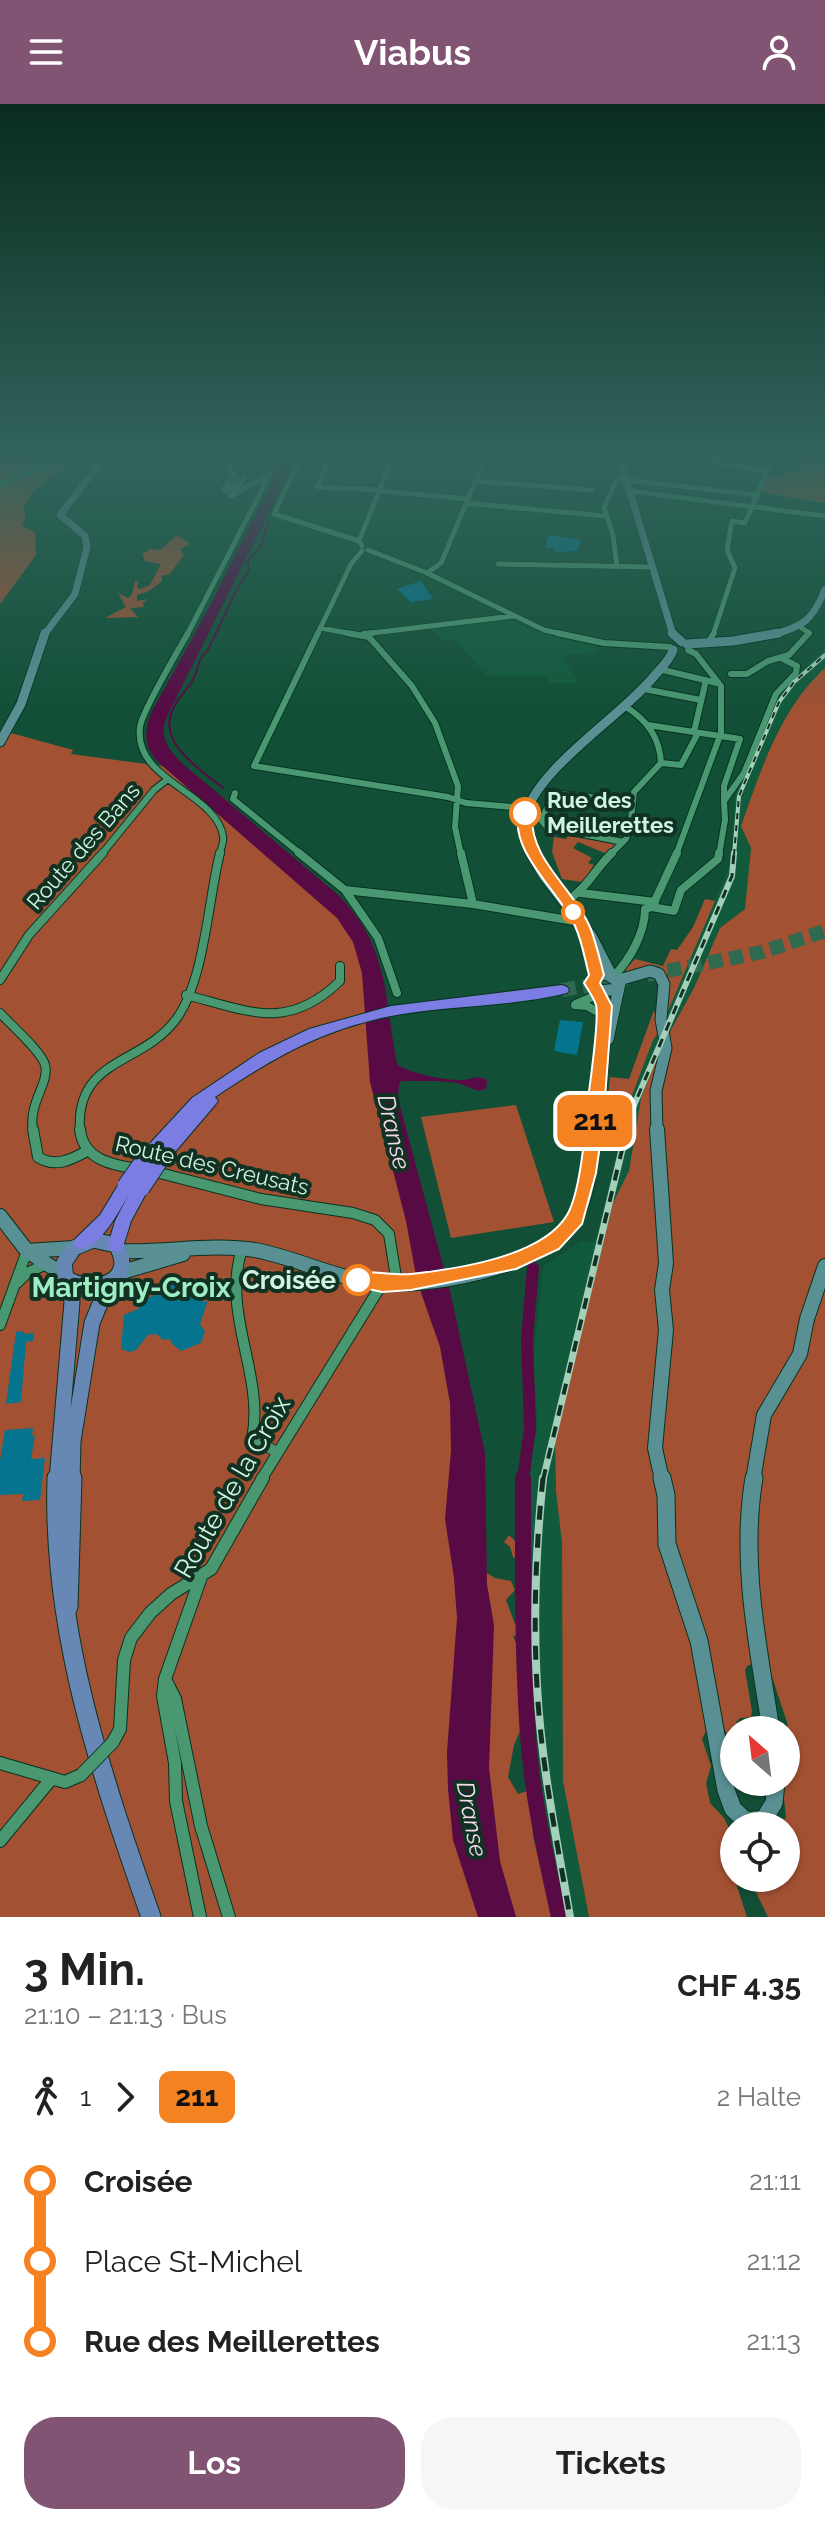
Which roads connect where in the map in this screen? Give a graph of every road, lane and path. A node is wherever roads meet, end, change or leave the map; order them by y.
1 (86, 544) edge
2 (235, 544) edge
3 (354, 544) edge
4 (364, 544) edge
5 (449, 544) edge
6 (614, 544) edge
7 (644, 544) edge
8 (728, 544) edge
9 (363, 547) junction
10 (498, 564) dead end
11 (617, 567) junction
12 (651, 567) junction
13 (427, 573) junction
14 (825, 589) edge
15 (665, 615) junction
16 (513, 616) junction
17 (799, 626) junction
18 (320, 628) junction
19 (364, 634) junction
20 (706, 644) junction
21 (671, 647) junction
22 (686, 647) junction
23 (781, 658) junction
24 (659, 673) junction
25 (731, 674) dead end
26 (706, 680) junction
27 (718, 683) junction
28 (644, 689) junction
29 (701, 700) junction
30 (626, 707) junction
31 (648, 725) junction
32 (696, 732) junction
33 (720, 736) junction
34 (0, 742) edge
35 (661, 763) junction
36 (168, 779) junction
37 (235, 793) dead end
38 (458, 801) junction
39 (632, 801) junction
40 (724, 801) junction
41 (526, 808) junction
42 (623, 842) junction
43 (345, 890) junction
44 (581, 893) junction
45 (566, 901) junction
46 (473, 904) junction
47 (654, 904) junction
48 (581, 924) junction
49 (340, 966) dead end
50 (597, 975) junction
51 (0, 980) edge
52 (615, 980) junction
53 (597, 989) junction
54 (562, 990) tunnel mouth
55 (397, 993) dead end
56 (186, 995) junction
57 (0, 1013) edge
58 (603, 1015) junction
59 (602, 1063) junction
60 (87, 1151) junction
61 (134, 1187) junction
62 (0, 1216) edge
63 (78, 1245) junction
64 (119, 1248) junction
65 (203, 1248) junction
66 (238, 1248) junction
67 (27, 1251) junction
68 (44, 1265) junction
69 (825, 1266) edge
70 (114, 1277) junction
71 (66, 1278) junction
72 (404, 1283) junction
73 (382, 1284) junction
74 (14, 1287) junction
75 (0, 1325) edge
76 (277, 1452) junction
77 (201, 1577) junction
78 (67, 1618) junction
79 (165, 1679) junction
80 (769, 1716) edge
81 (720, 1757) edge
82 (0, 1763) edge
83 (52, 1778) junction
84 (728, 1796) edge
85 (775, 1796) edge
86 (0, 1841) edge
87 (151, 1917) edge
88 (200, 1917) edge
89 (229, 1917) edge

1 - 34 street
2 - 36 street
3 - 9 street
4 - 9 street
5 - 13 street
6 - 11 street
7 - 12 street
8 - 20 street
9 - 13 street
9 - 18 street
10 - 11 street
11 - 12 street
12 - 15 street
13 - 16 street
14 - 17 street
15 - 21 street
15 - 22 street
16 - 19 street
16 - 21 street
17 - 20 street
17 - 23 street
18 - 19 street
18 - 38 street
19 - 38 street
20 - 22 street
21 - 22 street
21 - 24 street
22 - 24 street
22 - 27 street
23 - 25 street
23 - 40 street
24 - 26 street
24 - 28 street
26 - 27 street
26 - 29 street
27 - 33 street
28 - 29 street
28 - 30 street
29 - 32 street
30 - 31 street
30 - 41 street
31 - 32 street
31 - 35 street
32 - 33 street
32 - 35 street
33 - 40 street
33 - 47 street
35 - 39 street
36 - 51 street, Route des Bans
36 - 56 street, Route des Creusats
37 - 43 street
38 - 41 street
38 - 46 street
39 - 42 street
39 - 42 street
40 - 47 street
41 - 45 street
42 - 44 street
43 - 46 street
43 - 55 street
44 - 45 street
44 - 47 street
45 - 48 street
46 - 48 street
47 - 52 street
48 - 50 street
48 - 52 street
49 - 56 street
50 - 52 street
50 - 53 street
52 - 53 street
52 - 59 street
52 - 81 street
53 - 58 street
53 - 58 street
54 - 61 highway, bridge
56 - 60 street, Route des Creusats
57 - 60 street
58 - 59 street
59 - 72 street
60 - 72 street, Route des Creusats
61 - 63 highway
61 - 64 highway
62 - 67 street
63 - 64 main road
63 - 67 street
63 - 71 main road
64 - 65 street
64 - 70 main road
65 - 66 street
65 - 70 street
66 - 73 street
66 - 76 street
67 - 68 street
67 - 74 street
68 - 71 street
68 - 74 street
69 - 80 street
70 - 71 main road
70 - 78 main road
71 - 78 main road
72 - 73 street
73 - 76 street, Route de la Croix
74 - 75 street
76 - 77 street, Route de la Croix
77 - 79 street, Route de la Croix
77 - 83 street, bridge
78 - 87 main road
79 - 88 street, Route de la Croix
79 - 89 street
82 - 83 street
83 - 86 street
84 - 85 street

